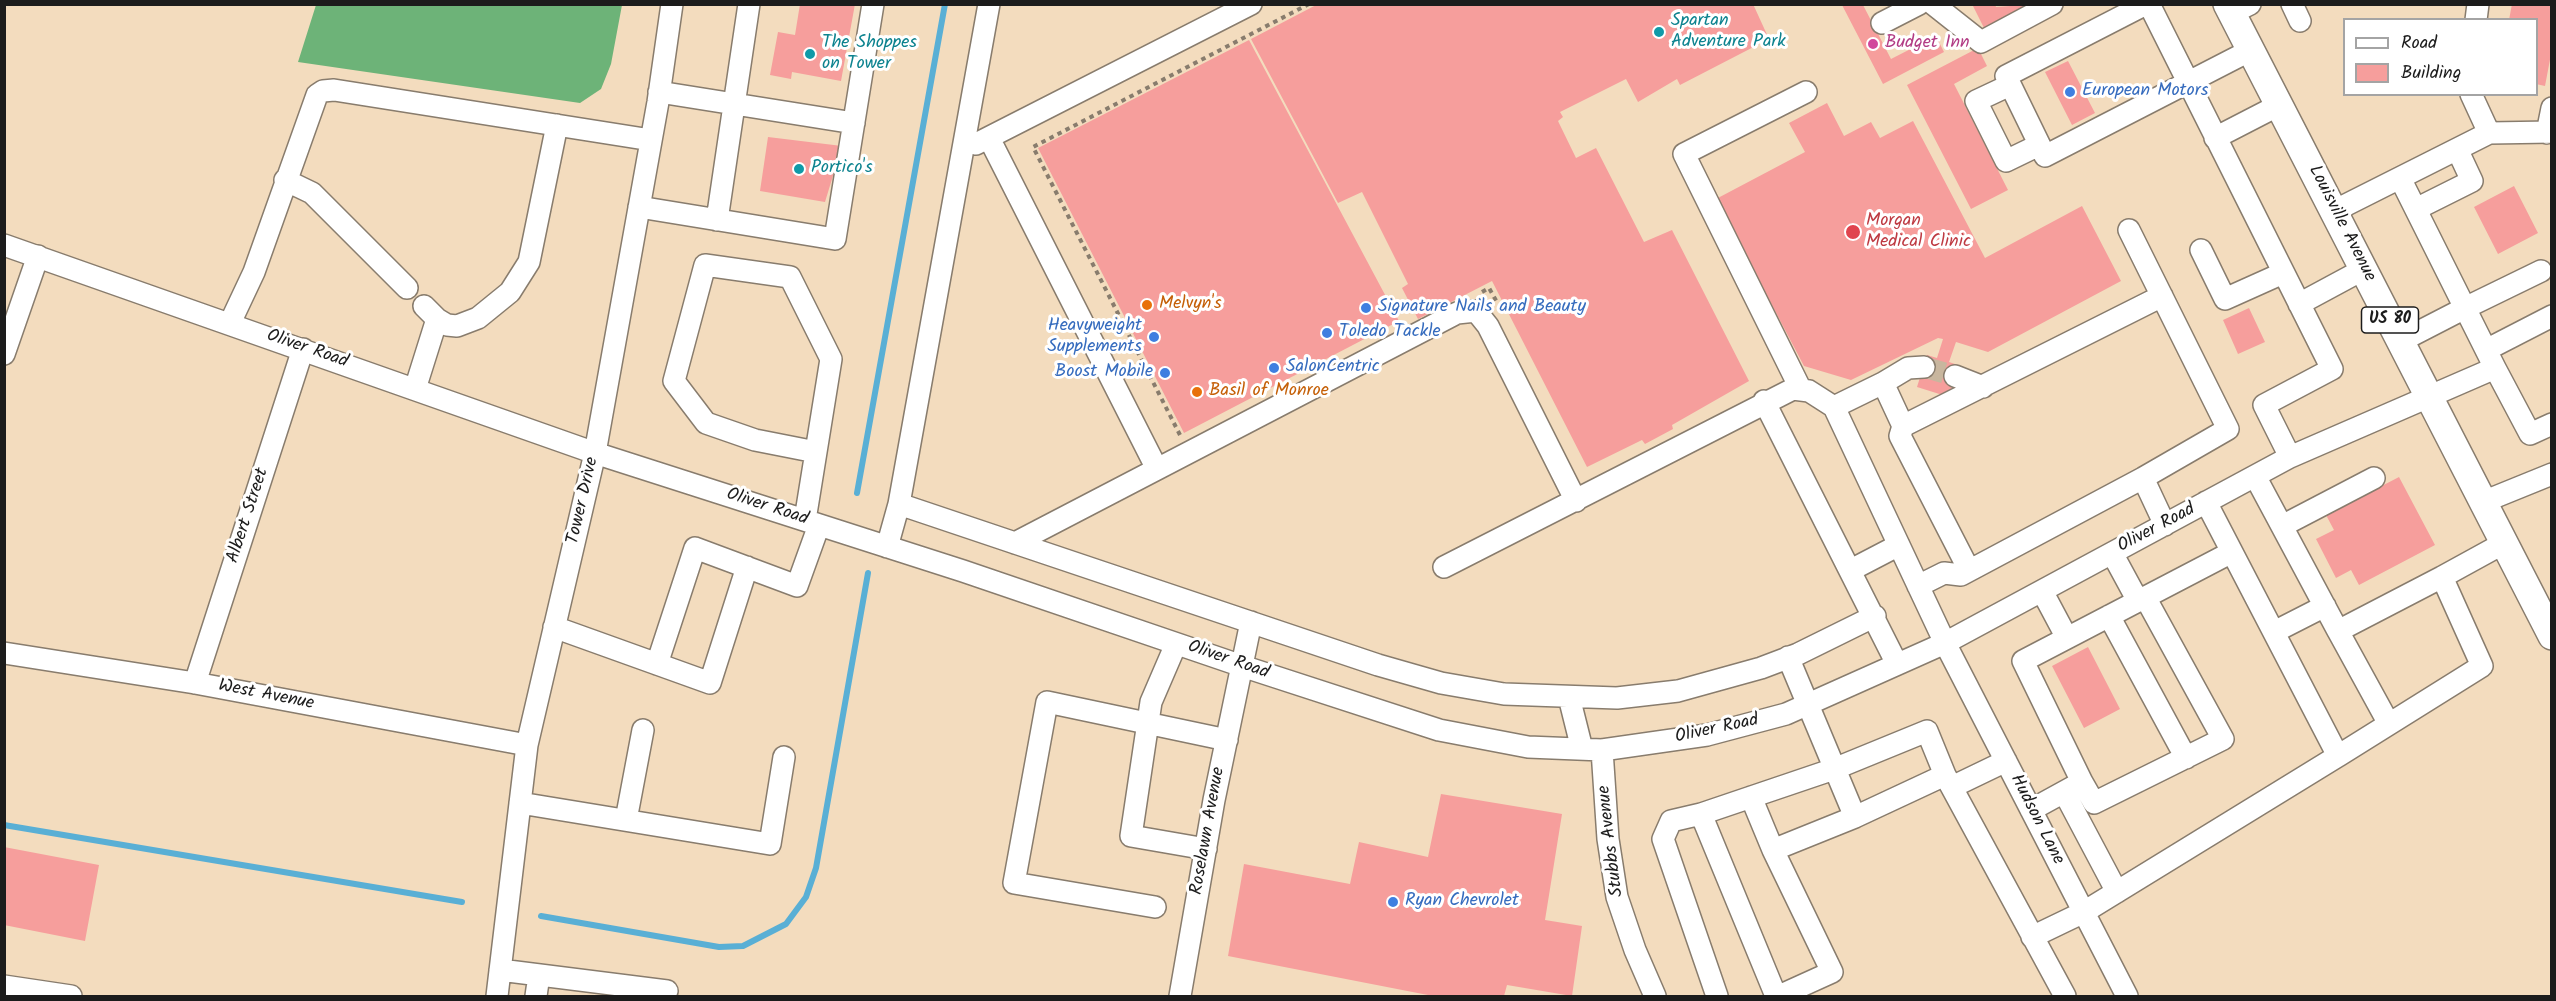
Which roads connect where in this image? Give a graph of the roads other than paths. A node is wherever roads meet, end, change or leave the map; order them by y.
1 (672, 4) edge
2 (749, 4) edge
3 (873, 4) edge
4 (989, 4) edge
5 (1251, 4) edge
6 (1919, 4) edge
7 (1933, 4) edge
8 (2052, 4) edge
9 (2147, 4) edge
10 (2236, 8) edge
11 (1882, 23) dead end
12 (2251, 50) junction
13 (2187, 83) junction
14 (2010, 85) junction
15 (659, 92) junction
16 (1806, 92) dead end
17 (2472, 96) edge
18 (735, 104) junction
19 (2279, 105) junction
20 (2552, 108) edge
21 (854, 123) junction
22 (557, 125) junction
23 (2549, 132) edge
24 (2489, 133) junction
25 (989, 138) junction
26 (2215, 138) junction
27 (651, 140) junction
28 (2039, 145) junction
29 (2457, 149) junction
30 (962, 151) junction
31 (2400, 178) junction
32 (285, 180) junction
33 (639, 207) junction
34 (2415, 209) junction
35 (2334, 211) junction
36 (717, 220) junction
37 (2129, 230) dead end
38 (4, 245) edge
39 (2201, 250) dead end
40 (38, 256) junction
41 (2364, 269) junction
42 (2541, 271) dead end
43 (2283, 273) junction
44 (407, 288) dead end
45 (2162, 296) junction
46 (2299, 304) junction
47 (2465, 308) junction
48 (2552, 316) edge
49 (230, 323) junction
50 (2401, 341) junction
51 (303, 349) junction
52 (4, 354) edge
53 (2491, 359) junction
54 (1924, 367) tunnel mouth
55 (1955, 376) tunnel mouth
56 (1883, 383) junction
57 (1983, 387) junction
58 (415, 389) junction
59 (1802, 390) junction
60 (2428, 395) junction
61 (1764, 401) junction
62 (1834, 407) junction
63 (2552, 424) edge
64 (1903, 426) junction
65 (816, 452) junction
66 (595, 453) junction
67 (2290, 457) junction
68 (1157, 469) junction
69 (2552, 474) edge
70 (2255, 476) junction
71 (2143, 478) junction
72 (2374, 478) dead end
73 (1576, 501) junction
74 (2206, 502) junction
75 (2483, 502) junction
76 (899, 504) junction
77 (812, 523) junction
78 (2165, 525) junction
79 (2282, 526) junction
80 (1015, 543) junction
81 (2504, 543) junction
82 (1899, 545) junction
83 (887, 547) junction
84 (2232, 552) junction
85 (2112, 553) junction
86 (747, 567) junction
87 (1444, 567) dead end
88 (1851, 570) junction
89 (1969, 570) junction
90 (2442, 577) junction
91 (1918, 586) junction
92 (2042, 591) junction
93 (2142, 599) junction
94 (2325, 606) junction
95 (1875, 616) junction
96 (2109, 616) junction
97 (1251, 622) junction
98 (554, 627) junction
99 (2338, 630) junction
100 (2274, 632) junction
101 (2552, 636) edge
102 (2067, 638) junction
103 (1945, 643) junction
104 (1176, 644) junction
105 (4, 653) edge
106 (1788, 657) junction
107 (657, 664) junction
108 (1897, 664) junction
109 (1242, 666) junction
110 (195, 683) junction
111 (1569, 697) junction
112 (1807, 704) junction
113 (1148, 724) junction
114 (2389, 724) junction
115 (643, 730) dead end
116 (1227, 740) junction
117 (527, 745) junction
118 (1592, 750) junction
119 (784, 756) dead end
120 (2338, 756) junction
121 (2186, 758) junction
122 (2006, 761) junction
123 (1833, 769) junction
124 (1948, 781) junction
125 (2082, 782) junction
126 (2064, 792) junction
127 (1750, 798) junction
128 (520, 803) junction
129 (2031, 810) junction
130 (1701, 814) junction
131 (1855, 817) junction
132 (626, 820) junction
133 (1206, 849) junction
134 (1773, 850) junction
135 (2117, 892) junction
136 (1155, 907) dead end
137 (2084, 912) junction
138 (2032, 937) junction
139 (500, 970) junction
140 (538, 975) junction
141 (4, 986) edge
142 (655, 992) edge
143 (71, 996) edge
144 (497, 996) edge
145 (536, 996) edge
146 (1180, 996) edge
147 (1655, 996) edge
148 (1718, 996) edge
149 (1778, 996) edge
150 (2065, 996) edge
151 (2127, 996) edge

1 - 15 street, Tower Drive
2 - 18 street
3 - 21 street
4 - 30 street
5 - 25 street
6 - 11 street
7 - 8 street
9 - 13 street
9 - 14 street
10 - 12 main road, Louisville Avenue / US 80
12 - 13 street
12 - 19 main road, Louisville Avenue / US 80
13 - 26 street
13 - 28 street
14 - 28 street
14 - 28 street
15 - 18 street
15 - 27 street, Tower Drive
16 - 59 street
17 - 24 street
18 - 21 street
18 - 36 street
19 - 26 street
19 - 35 main road, Louisville Avenue / US 80
20 - 23 street
21 - 36 street
22 - 27 street
22 - 32 street
22 - 58 street
23 - 24 street
24 - 29 street
25 - 30 street
25 - 68 street
26 - 43 street
27 - 33 street, Tower Drive
29 - 31 street
29 - 34 street
30 - 76 street
31 - 34 street
31 - 35 street
32 - 44 street
32 - 49 street
33 - 36 street
33 - 66 street, Tower Drive
34 - 47 street
35 - 41 main road, Louisville Avenue / US 80
37 - 45 street
38 - 40 street, Oliver Road
39 - 43 street
40 - 49 street, Oliver Road
40 - 52 street
41 - 46 street
41 - 50 main road, Louisville Avenue / US 80
42 - 47 street
43 - 46 street
45 - 57 street
45 - 71 street
46 - 67 street
47 - 50 street
47 - 53 street
48 - 53 street, Oliver Road
49 - 51 street, Oliver Road
50 - 60 main road, Louisville Avenue / US 80
51 - 58 street, Oliver Road
51 - 110 street, Albert Street
53 - 60 street, Oliver Road
53 - 63 street
54 - 56 street
55 - 57 street
56 - 62 street
56 - 64 street
57 - 64 street
58 - 66 street, Oliver Road
59 - 61 street
59 - 62 street
60 - 67 street, Oliver Road
60 - 75 main road, Louisville Avenue / US 80
61 - 73 street
61 - 88 street
62 - 82 street, Hudson Lane
64 - 89 street
65 - 65 street
65 - 77 street
66 - 77 street, Oliver Road
66 - 98 street, Tower Drive
67 - 70 street, Oliver Road
68 - 73 street
68 - 80 street
69 - 75 street
70 - 74 street, Oliver Road
70 - 79 street
71 - 78 street
71 - 89 street
72 - 79 street
73 - 87 street
74 - 78 street, Oliver Road
74 - 84 street
75 - 81 main road, Louisville Avenue / US 80
76 - 80 street
76 - 83 street
77 - 83 street, Oliver Road
77 - 86 street
78 - 85 street, Oliver Road
79 - 94 street
80 - 97 street
81 - 90 street
81 - 101 main road, Louisville Avenue / US 80
82 - 88 street
82 - 91 street, Hudson Lane
83 - 104 street, Oliver Road
84 - 93 street
84 - 100 street
85 - 92 street, Oliver Road
85 - 93 street
86 - 107 street
86 - 107 street
88 - 95 street
89 - 91 street
90 - 99 street
90 - 114 street
91 - 103 street, Hudson Lane
92 - 102 street
92 - 103 street, Oliver Road
93 - 96 street
93 - 121 street
94 - 99 street
94 - 100 street
95 - 106 street
95 - 108 street
96 - 102 street
96 - 121 street
97 - 109 street, Roselawn Avenue
97 - 111 street
98 - 107 street
98 - 117 street, Tower Drive
99 - 114 street
100 - 120 street
102 - 125 street
103 - 108 street, Oliver Road
103 - 122 street, Hudson Lane
104 - 109 street, Oliver Road
104 - 113 street
105 - 110 street, West Avenue
106 - 111 street
106 - 112 street
108 - 112 street, Oliver Road
109 - 116 street, Roselawn Avenue
109 - 118 street, Oliver Road
110 - 117 street, West Avenue
111 - 118 street, Stubbs Avenue
112 - 118 street, Oliver Road
112 - 123 street
113 - 116 street
113 - 133 street
113 - 136 street
114 - 120 street
115 - 132 street
116 - 133 street, Roselawn Avenue
117 - 128 street, Tower Drive
118 - 147 street, Stubbs Avenue
119 - 132 street
120 - 135 street
121 - 125 street
122 - 124 street
122 - 129 street, Hudson Lane
123 - 124 street
123 - 127 street
123 - 131 street
124 - 131 street
124 - 138 street
125 - 126 street
126 - 129 street
126 - 135 street
127 - 130 street
127 - 134 street
128 - 132 street
128 - 139 street, Tower Drive
129 - 137 street, Hudson Lane
130 - 148 street
130 - 149 street
131 - 134 street
133 - 146 street, Roselawn Avenue
134 - 149 street
135 - 137 street
137 - 138 street
137 - 151 street, Hudson Lane
138 - 150 street
139 - 140 street
139 - 144 street, Tower Drive
140 - 142 street
140 - 145 street
141 - 143 street

